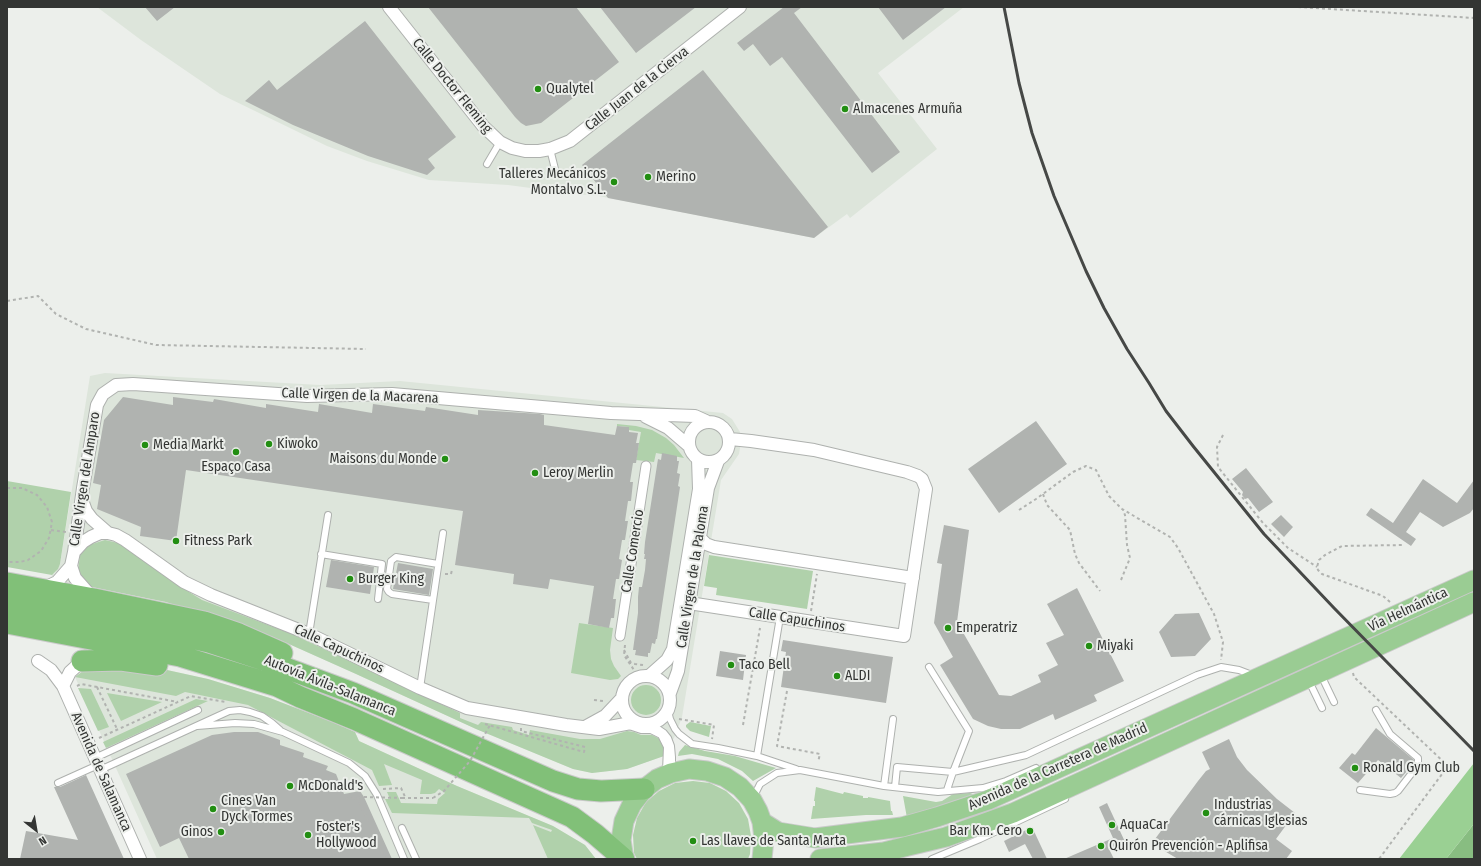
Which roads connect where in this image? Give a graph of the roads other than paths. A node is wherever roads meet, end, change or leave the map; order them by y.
1 (389, 7) edge
2 (740, 7) edge
3 (500, 142) junction
4 (550, 149) junction
5 (525, 151) joint
6 (487, 164) dead end
7 (556, 173) dead end
8 (103, 394) joint
9 (643, 415) junction
10 (706, 421) junction
11 (730, 439) junction
12 (689, 446) junction
13 (698, 459) junction
14 (718, 461) junction
15 (646, 466) dead end
16 (82, 499) junction
17 (328, 515) dead end
18 (108, 533) junction
19 (443, 533) dead end
20 (700, 538) junction
21 (74, 552) junction
22 (322, 554) junction
23 (438, 564) junction
24 (71, 566) junction
25 (913, 578) junction
26 (1474, 580) edge
27 (7, 583) edge
28 (42, 589) junction
29 (94, 599) junction
30 (378, 599) dead end
31 (433, 600) junction
32 (7, 602) edge
33 (1474, 602) edge
34 (689, 603) junction
35 (780, 617) junction
36 (7, 623) edge
37 (309, 634) junction
38 (620, 636) dead end
39 (1343, 640) joint
40 (1355, 657) joint
41 (38, 661) dead end
42 (82, 661) joint
43 (929, 667) dead end
44 (648, 670) junction
45 (1314, 675) junction
46 (1253, 679) junction
47 (63, 686) junction
48 (420, 688) junction
49 (670, 693) junction
50 (300, 697) junction
51 (622, 698) junction
52 (1192, 700) dead end
53 (1334, 702) dead end
54 (1322, 708) dead end
55 (198, 710) dead end
56 (1376, 710) dead end
57 (668, 711) junction
58 (412, 719) junction
59 (893, 719) dead end
60 (630, 723) junction
61 (651, 724) junction
62 (197, 726) junction
63 (585, 727) junction
64 (282, 732) junction
65 (757, 756) junction
66 (98, 764) junction
67 (1045, 764) dead end
68 (800, 770) junction
69 (953, 772) junction
70 (1098, 773) junction
71 (669, 774) junction
72 (58, 783) dead end
73 (884, 786) junction
74 (895, 787) junction
75 (644, 789) junction
76 (947, 790) junction
77 (1360, 790) dead end
78 (752, 800) junction
79 (762, 822) junction
80 (402, 828) dead end
81 (140, 859) edge
82 (404, 859) edge
83 (416, 859) edge
84 (624, 859) edge
85 (762, 859) edge
86 (820, 859) edge
87 (932, 859) edge

1 - 3 street, Calle Doctor Fleming
2 - 4 street, Calle Juan de la Cierva
3 - 5 street, Calle Doctor Fleming
3 - 6 lane
4 - 5 street, Calle Juan de la Cierva
4 - 7 lane
8 - 9 street, Calle Virgen de la Macarena
8 - 16 street, Calle Virgen del Amparo
9 - 10 street, Calle Virgen de la Macarena
9 - 12 street, Calle Virgen de la Macarena
10 - 11 street
10 - 12 street
11 - 14 street
11 - 25 street
12 - 13 street
13 - 14 street
13 - 44 street, Calle Virgen de la Paloma
14 - 20 street, Calle Virgen de la Paloma
15 - 38 street, Calle Comercio
16 - 18 street, Calle Capuchinos
16 - 21 street, Calle Virgen del Amparo
17 - 22 lane
18 - 21 street
18 - 37 street, Calle Capuchinos
19 - 23 lane
20 - 25 street
20 - 34 street, Calle Virgen de la Paloma
21 - 24 street, Calle Virgen del Amparo
22 - 30 lane
22 - 37 lane
23 - 31 lane
23 - 31 lane
24 - 28 street, Calle Virgen del Amparo
24 - 29 street, Calle Virgen del Amparo
25 - 35 street, Calle Capuchinos
26 - 39 highway, Vía Helmántica
27 - 28 highway
28 - 29 highway
29 - 58 highway
31 - 48 lane
32 - 58 highway, Autovía Ávila-Salamanca
33 - 40 highway, Vía Helmántica
34 - 35 street, Calle Capuchinos
34 - 49 street, Calle Virgen de la Paloma
35 - 65 lane
36 - 50 highway, Autovía Ávila-Salamanca
37 - 48 street, Calle Capuchinos
39 - 46 highway, Avenida de la Carretera de Madrid
40 - 45 highway, Avenida de la Carretera de Madrid
41 - 47 street, Avenida de Salamanca
42 - 47 street
42 - 50 highway
43 - 69 lane
44 - 49 street
44 - 51 street
45 - 53 lane
45 - 54 lane
45 - 70 highway, Avenida de la Carretera de Madrid
46 - 52 lane
46 - 69 lane
46 - 79 highway, Avenida de la Carretera de Madrid
47 - 66 street, Avenida de Salamanca
48 - 63 street, Calle Capuchinos
49 - 57 street
50 - 84 highway, Autovía Ávila-Salamanca
51 - 60 street
51 - 63 street
55 - 66 lane
56 - 77 lane
57 - 61 street
57 - 65 lane
58 - 75 highway, Autovía Ávila-Salamanca
59 - 73 lane
60 - 61 street
60 - 63 street, Calle Capuchinos
60 - 71 lane
61 - 71 lane
62 - 64 lane
62 - 64 lane
62 - 66 lane
64 - 82 lane
65 - 68 lane
66 - 72 lane
66 - 81 street, Avenida de Salamanca
67 - 76 lane
68 - 73 lane
68 - 78 lane
69 - 74 lane
69 - 76 lane
70 - 86 highway, Avenida de la Carretera de Madrid
70 - 87 lane
71 - 75 highway
71 - 78 highway
73 - 74 lane
74 - 76 lane
75 - 84 highway
78 - 79 highway
79 - 85 highway
80 - 83 lane

